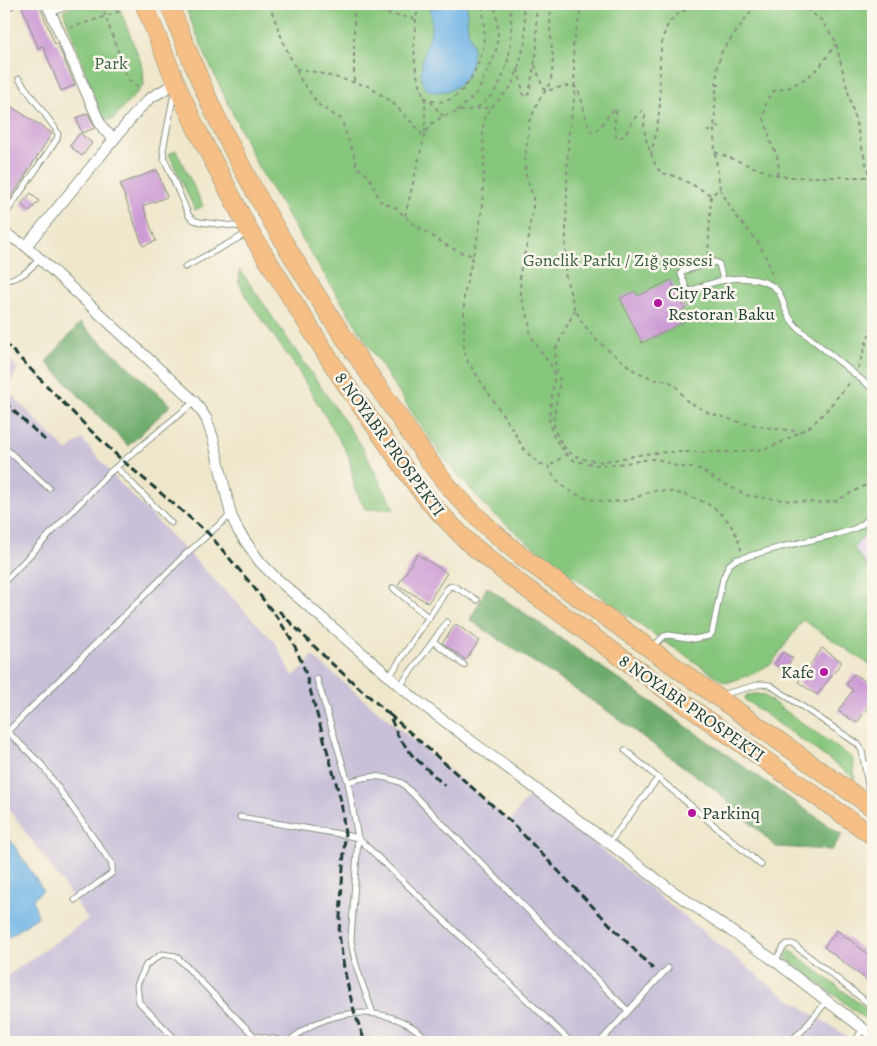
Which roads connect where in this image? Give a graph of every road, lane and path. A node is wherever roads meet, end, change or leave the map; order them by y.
1 (4, 4) edge
2 (10, 4) edge
3 (67, 4) edge
4 (101, 4) edge
5 (144, 4) edge
6 (169, 4) edge
7 (269, 4) edge
8 (354, 4) edge
9 (365, 4) edge
10 (419, 4) edge
11 (482, 4) edge
12 (494, 4) edge
13 (509, 4) edge
14 (522, 4) edge
15 (536, 4) edge
16 (551, 4) edge
17 (582, 4) edge
18 (703, 4) edge
19 (756, 4) edge
20 (800, 4) edge
21 (49, 7) edge
22 (121, 11) dead end
23 (105, 16) junction
24 (416, 19) junction
25 (70, 28) dead end
26 (836, 44) junction
27 (535, 65) junction
28 (518, 69) junction
29 (296, 70) junction
30 (19, 80) dead end
31 (354, 82) junction
32 (176, 83) junction
33 (716, 85) junction
34 (721, 85) dead end
35 (574, 86) junction
36 (140, 89) dead end
37 (546, 91) junction
38 (424, 97) junction
39 (430, 100) junction
40 (492, 107) junction
41 (477, 108) junction
42 (456, 112) junction
43 (444, 116) junction
44 (714, 126) junction
45 (723, 127) dead end
46 (707, 131) dead end
47 (714, 131) junction
48 (114, 138) junction
49 (424, 138) junction
50 (715, 152) junction
51 (651, 155) junction
52 (777, 175) junction
53 (870, 177) junction
54 (873, 177) edge
55 (720, 189) junction
56 (873, 191) edge
57 (711, 195) junction
58 (4, 216) edge
59 (405, 217) junction
60 (248, 230) junction
61 (4, 232) edge
62 (26, 246) junction
63 (473, 255) junction
64 (40, 259) junction
65 (709, 264) junction
66 (185, 267) dead end
67 (4, 280) edge
68 (723, 280) junction
69 (773, 286) junction
70 (575, 310) junction
71 (873, 322) edge
72 (854, 375) junction
73 (873, 390) edge
74 (195, 402) junction
75 (802, 430) junction
76 (4, 447) edge
77 (568, 452) junction
78 (566, 454) junction
79 (548, 466) junction
80 (116, 467) junction
81 (873, 481) edge
82 (49, 488) dead end
83 (231, 514) junction
84 (873, 514) edge
85 (170, 523) dead end
86 (742, 554) dead end
87 (4, 582) edge
88 (393, 588) dead end
89 (476, 600) dead end
90 (428, 618) junction
91 (447, 622) dead end
92 (433, 641) junction
93 (651, 649) junction
94 (464, 664) dead end
95 (389, 677) junction
96 (317, 679) dead end
97 (400, 686) junction
98 (716, 696) junction
99 (6, 730) edge
100 (625, 750) dead end
101 (873, 762) edge
102 (865, 766) junction
103 (658, 778) junction
104 (348, 782) junction
105 (873, 808) edge
106 (240, 817) dead end
107 (873, 836) edge
108 (358, 838) junction
109 (610, 843) junction
110 (761, 865) dead end
111 (76, 900) dead end
112 (775, 961) junction
113 (668, 968) dead end
114 (827, 1001) junction
115 (873, 1007) edge
116 (628, 1011) junction
117 (373, 1013) junction
118 (863, 1028) junction
119 (254, 1036) junction
120 (873, 1036) edge
121 (178, 1042) edge
122 (246, 1042) edge
123 (287, 1042) edge
124 (430, 1042) edge
125 (570, 1042) edge
126 (600, 1042) edge
127 (789, 1042) edge
128 (855, 1042) edge

1 - 2 street
3 - 21 street
4 - 23 path
5 - 32 highway, 8 NOYABR PROSPEKTI
6 - 93 highway, 8 NOYABR PROSPEKTI
7 - 29 path
8 - 31 path
9 - 24 path
10 - 24 path
11 - 39 path
12 - 42 path
13 - 41 path
14 - 28 path
15 - 27 path
16 - 37 path
17 - 35 path
18 - 51 path
19 - 33 path
20 - 26 path
21 - 48 street
22 - 23 path
23 - 25 path
23 - 36 path
24 - 38 path
26 - 52 path
26 - 53 path
27 - 28 path
27 - 37 path
28 - 40 path
29 - 31 path
29 - 59 path
30 - 58 lane
31 - 49 path
32 - 48 street
32 - 60 highway, 8 NOYABR PROSPEKTI
32 - 60 lane
33 - 34 path
33 - 44 path
35 - 37 path
35 - 51 path
35 - 70 path
37 - 78 path
38 - 39 path
38 - 49 path
39 - 43 path
40 - 41 path
40 - 63 path
41 - 42 path
42 - 43 path
43 - 49 path
44 - 45 path
44 - 47 path
46 - 47 path
47 - 50 path
48 - 62 street
49 - 59 path
50 - 52 path
50 - 55 path
51 - 57 path
52 - 53 path
53 - 54 path
53 - 56 path
55 - 57 path
55 - 69 path
57 - 65 path
59 - 63 path
60 - 66 lane
60 - 107 highway, 8 NOYABR PROSPEKTI
61 - 62 street
62 - 64 street
63 - 79 path
64 - 67 lane
64 - 74 street
65 - 68 lane
65 - 68 lane
68 - 69 lane
69 - 72 lane
70 - 75 path
70 - 77 path
71 - 72 path
72 - 73 lane
72 - 75 path
74 - 80 lane
74 - 83 street
75 - 77 path
76 - 82 lane
77 - 78 path
78 - 79 path
78 - 81 path
79 - 86 path
80 - 85 lane
80 - 87 lane
83 - 95 street
83 - 99 lane
84 - 93 lane
88 - 90 lane
89 - 90 lane
90 - 95 lane
91 - 92 lane
92 - 94 lane
92 - 97 lane
93 - 98 highway, 8 NOYABR PROSPEKTI
95 - 97 street
96 - 104 lane
97 - 109 street
98 - 102 lane
98 - 105 highway, 8 NOYABR PROSPEKTI
99 - 111 lane
100 - 103 lane
101 - 102 lane
102 - 105 lane
103 - 109 lane
103 - 110 lane
104 - 108 lane
104 - 116 lane
106 - 108 lane
108 - 117 lane
108 - 125 lane
109 - 112 street
112 - 114 street
112 - 115 lane
113 - 116 lane
114 - 118 street
114 - 127 lane
116 - 126 lane
117 - 123 lane
117 - 124 lane
118 - 120 street
118 - 128 lane
119 - 121 lane
119 - 122 lane
119 - 123 lane

